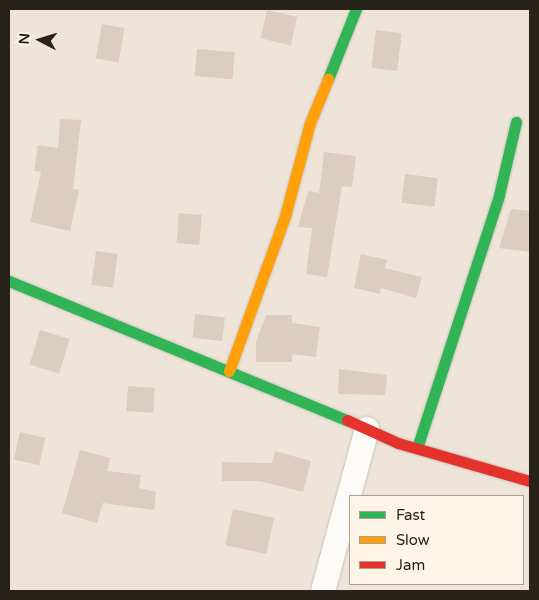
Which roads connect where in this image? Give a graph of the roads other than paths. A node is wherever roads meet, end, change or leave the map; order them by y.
1 (356, 9) edge
2 (516, 122) dead end
3 (9, 281) edge
4 (229, 371) junction
5 (367, 429) junction
6 (417, 448) junction
7 (530, 482) edge
8 (349, 495) edge
9 (349, 495) edge
10 (323, 591) edge

1 - 4 street
2 - 6 street
3 - 4 street
4 - 5 street
5 - 6 street
5 - 8 street
6 - 7 street
9 - 10 street

